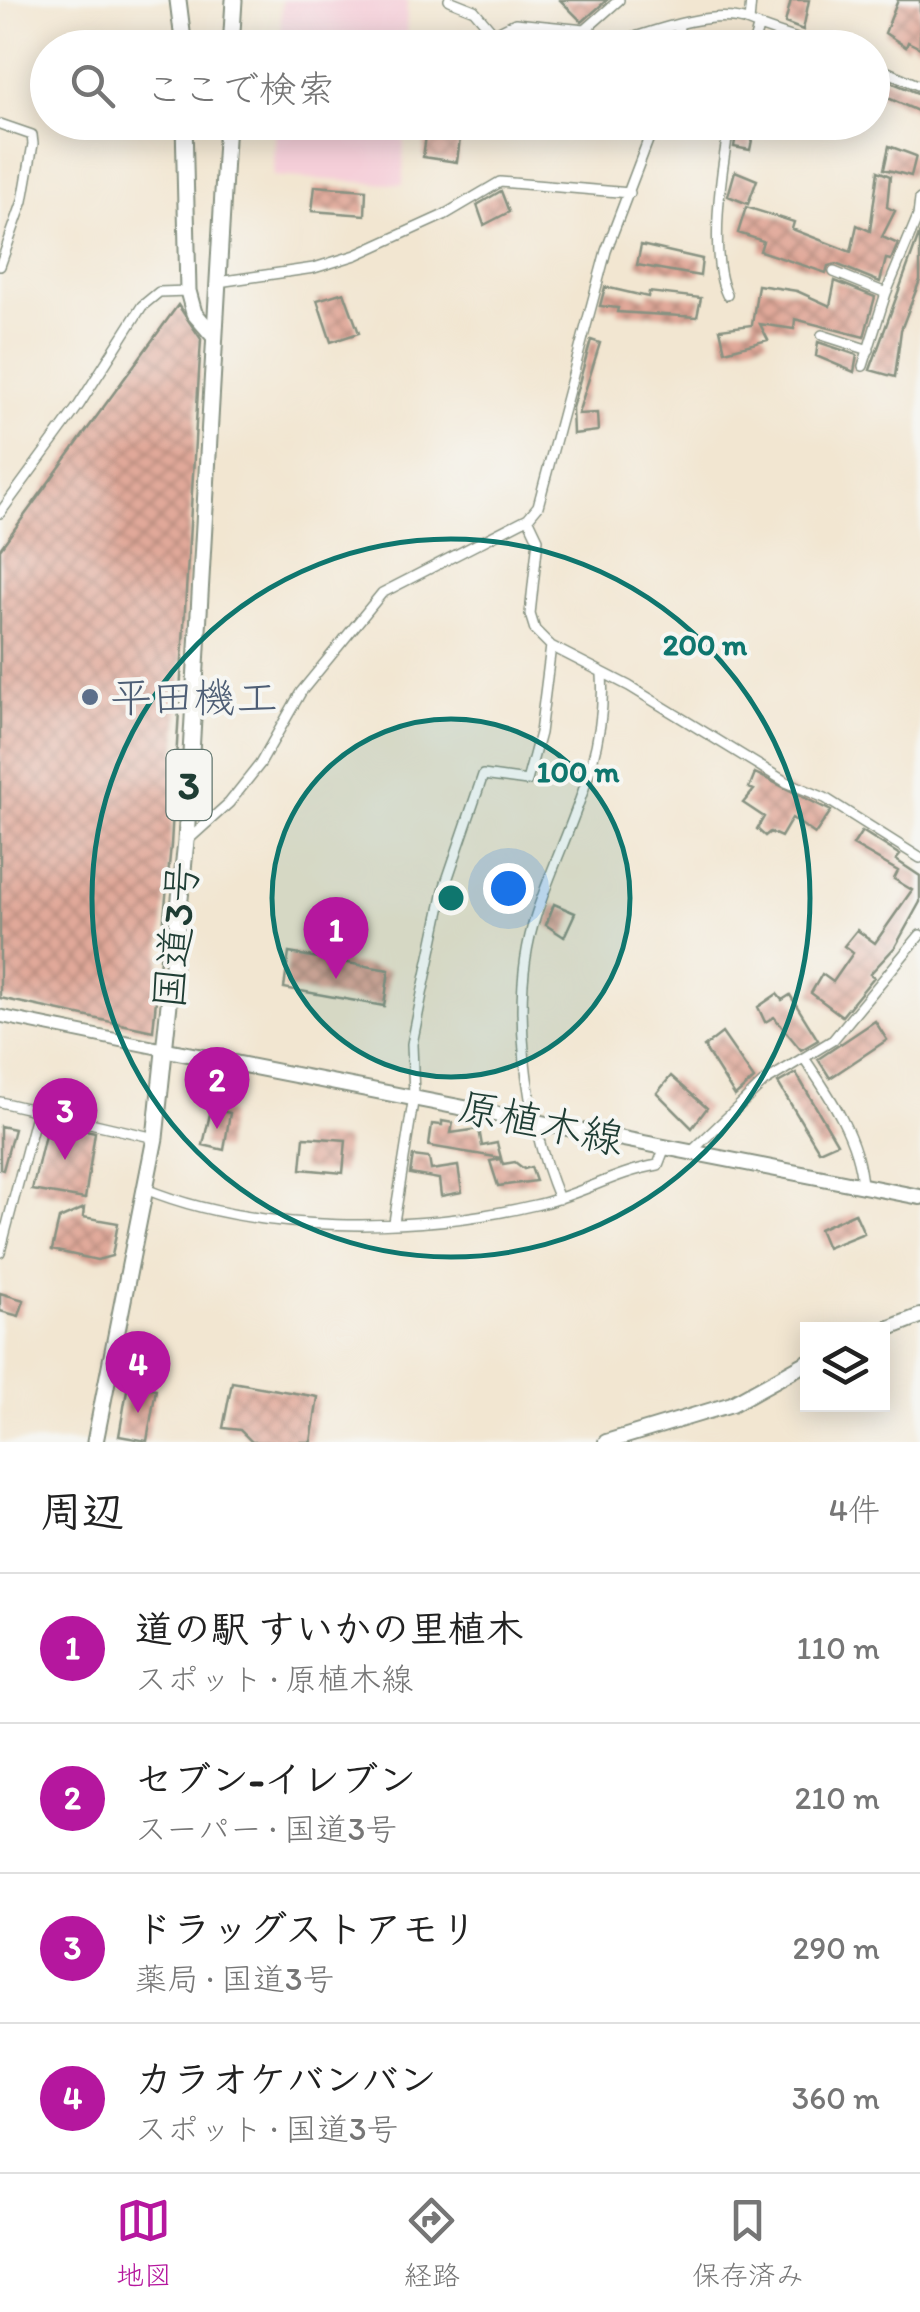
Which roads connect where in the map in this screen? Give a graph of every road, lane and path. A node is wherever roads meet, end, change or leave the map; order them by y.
1 (178, 0) edge
2 (234, 0) edge
3 (449, 0) edge
4 (619, 0) edge
5 (751, 0) edge
6 (679, 24) junction
7 (754, 25) junction
8 (182, 30) edge
9 (232, 30) edge
10 (495, 30) edge
11 (501, 30) edge
12 (585, 30) edge
13 (585, 30) edge
14 (660, 30) edge
15 (679, 30) edge
16 (754, 30) edge
17 (769, 30) edge
18 (890, 73) edge
19 (920, 86) edge
20 (0, 124) edge
21 (30, 134) edge
22 (33, 140) edge
23 (184, 140) edge
24 (226, 140) edge
25 (649, 140) edge
26 (727, 140) edge
27 (630, 193) junction
28 (920, 199) edge
29 (0, 266) edge
30 (834, 272) dead end
31 (218, 282) junction
32 (188, 291) junction
33 (886, 293) junction
34 (727, 295) dead end
35 (212, 334) junction
36 (822, 335) dead end
37 (869, 350) junction
38 (864, 366) dead end
39 (0, 513) edge
40 (528, 518) junction
41 (551, 646) junction
42 (602, 675) junction
43 (186, 842) junction
44 (920, 858) edge
45 (920, 935) edge
46 (0, 1016) edge
47 (162, 1049) junction
48 (804, 1058) junction
49 (414, 1096) junction
50 (0, 1102) edge
51 (37, 1111) junction
52 (535, 1120) junction
53 (155, 1138) junction
54 (666, 1147) junction
55 (692, 1151) junction
56 (862, 1187) junction
57 (143, 1188) junction
58 (920, 1198) edge
59 (559, 1199) junction
60 (394, 1222) junction
61 (0, 1252) edge
62 (920, 1316) edge
63 (890, 1328) edge
64 (800, 1366) edge
65 (95, 1442) edge
66 (606, 1442) edge

1 - 8 main road
2 - 9 main road
3 - 10 street
4 - 13 street
5 - 7 street
6 - 7 street
6 - 14 street
6 - 15 street
7 - 16 street
7 - 17 street
11 - 12 street
18 - 19 street
20 - 21 street
22 - 29 street
23 - 32 main road
24 - 31 main road, 国道3号 / 3
25 - 27 street
26 - 34 street
27 - 31 street
27 - 40 street
28 - 33 street
30 - 33 street
31 - 35 main road, 国道3号 / 3
32 - 35 main road
32 - 39 street
33 - 37 street
35 - 43 main road, 国道3号 / 3
36 - 37 street
37 - 38 street
40 - 41 street
40 - 43 street
41 - 42 street
41 - 49 street
42 - 44 street
42 - 52 street
43 - 47 main road, 国道3号 / 3
45 - 48 street
46 - 47 street
47 - 49 main road, 原植木線
47 - 53 main road, 国道3号 / 3
48 - 55 street
48 - 56 street
49 - 52 main road, 原植木線
49 - 60 street
50 - 51 street
51 - 53 street
51 - 61 street
52 - 54 main road, 原植木線
52 - 59 street
53 - 57 main road, 国道3号 / 3
54 - 55 main road, 原植木線
54 - 59 street
55 - 56 main road, 原植木線
56 - 58 main road, 原植木線
57 - 60 street
57 - 65 main road, 国道3号 / 3
59 - 60 street
62 - 63 main road
64 - 66 main road

